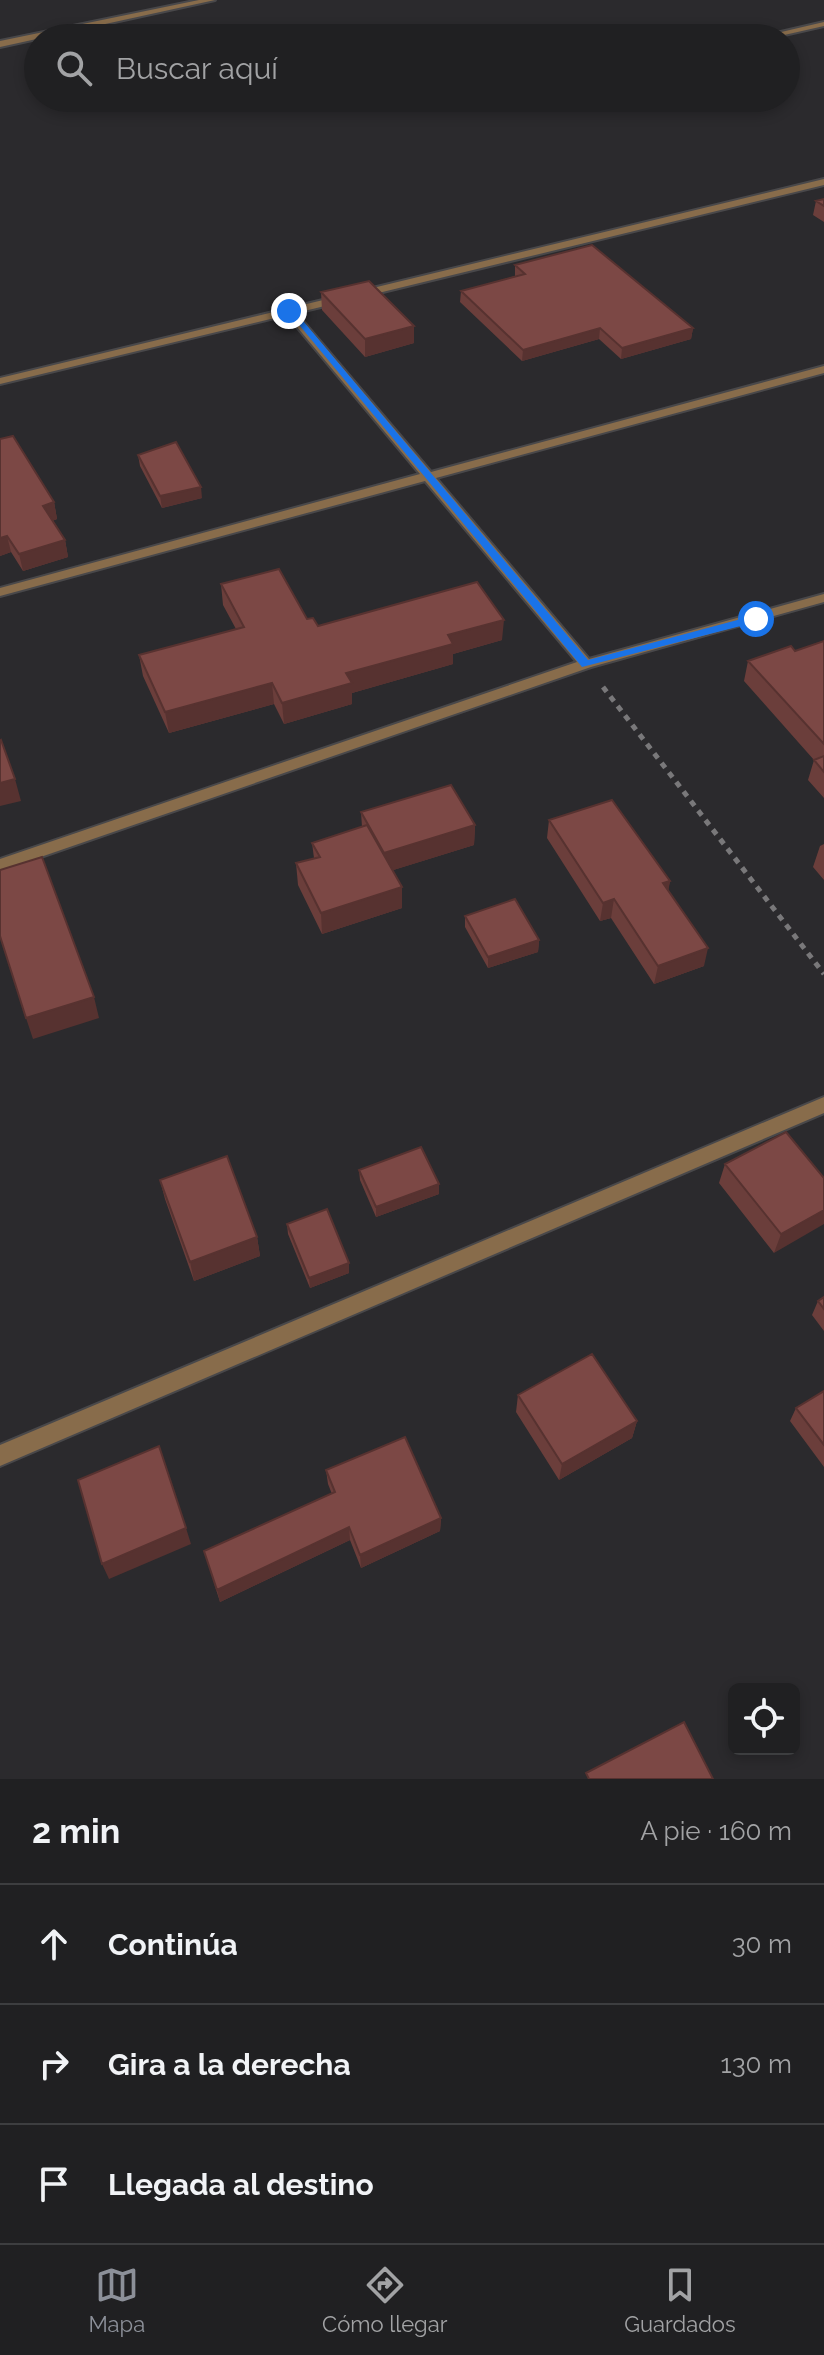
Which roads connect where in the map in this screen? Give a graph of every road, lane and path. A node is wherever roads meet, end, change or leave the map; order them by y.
1 (211, 0) edge
2 (96, 24) edge
3 (824, 24) edge
4 (800, 29) edge
5 (24, 39) edge
6 (0, 44) edge
7 (824, 182) edge
8 (289, 311) junction
9 (824, 369) edge
10 (0, 381) edge
11 (428, 477) junction
12 (0, 592) edge
13 (824, 598) edge
14 (586, 664) junction
15 (0, 865) edge
16 (824, 974) edge
17 (824, 1105) edge
18 (0, 1456) edge

1 - 2 street
3 - 4 street
5 - 6 street
7 - 8 street
8 - 10 street
8 - 11 street
9 - 11 street
11 - 12 street
11 - 14 street
13 - 14 street
14 - 15 street
14 - 16 path
17 - 18 street

